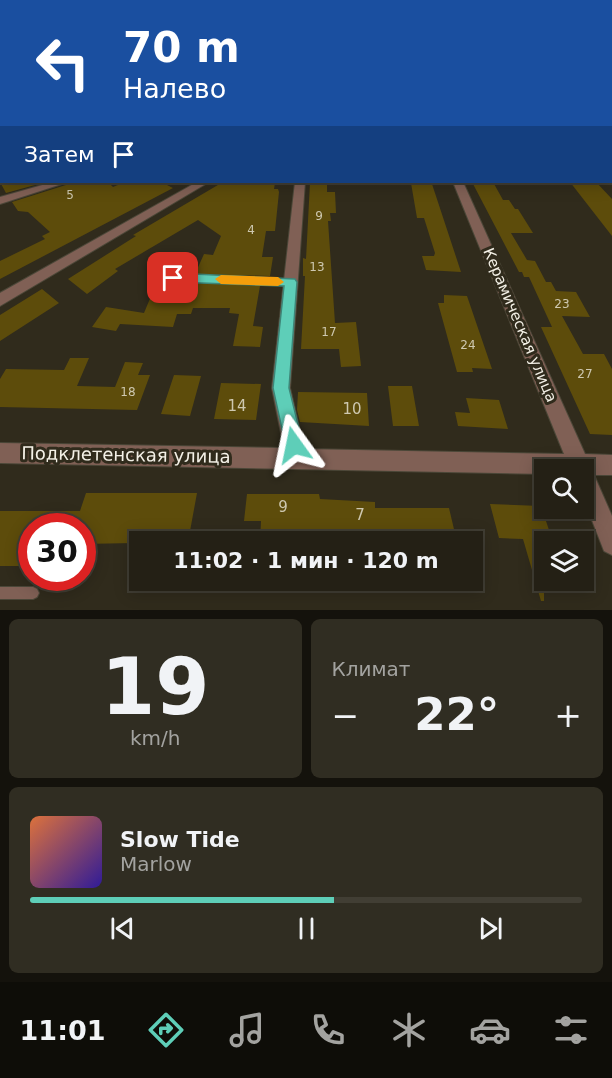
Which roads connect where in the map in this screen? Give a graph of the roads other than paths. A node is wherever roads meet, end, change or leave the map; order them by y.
1 (60, 183) edge
2 (202, 183) edge
3 (300, 183) edge
4 (458, 183) edge
5 (0, 201) edge
6 (173, 278) dead end
7 (291, 282) junction
8 (0, 300) edge
9 (0, 453) edge
10 (296, 458) junction
11 (576, 459) edge
12 (612, 465) edge
13 (534, 468) edge
14 (594, 468) edge
15 (594, 501) edge
16 (612, 543) edge
17 (0, 593) edge
18 (33, 593) dead end

1 - 5 street
2 - 8 street
3 - 7 street
4 - 11 street, Керамическая улица
6 - 7 lane
7 - 10 street
9 - 10 street, Подклетенская улица
10 - 13 street, Подклетенская улица
12 - 14 street, Подклетенская улица
15 - 16 street, Керамическая улица
17 - 18 lane

